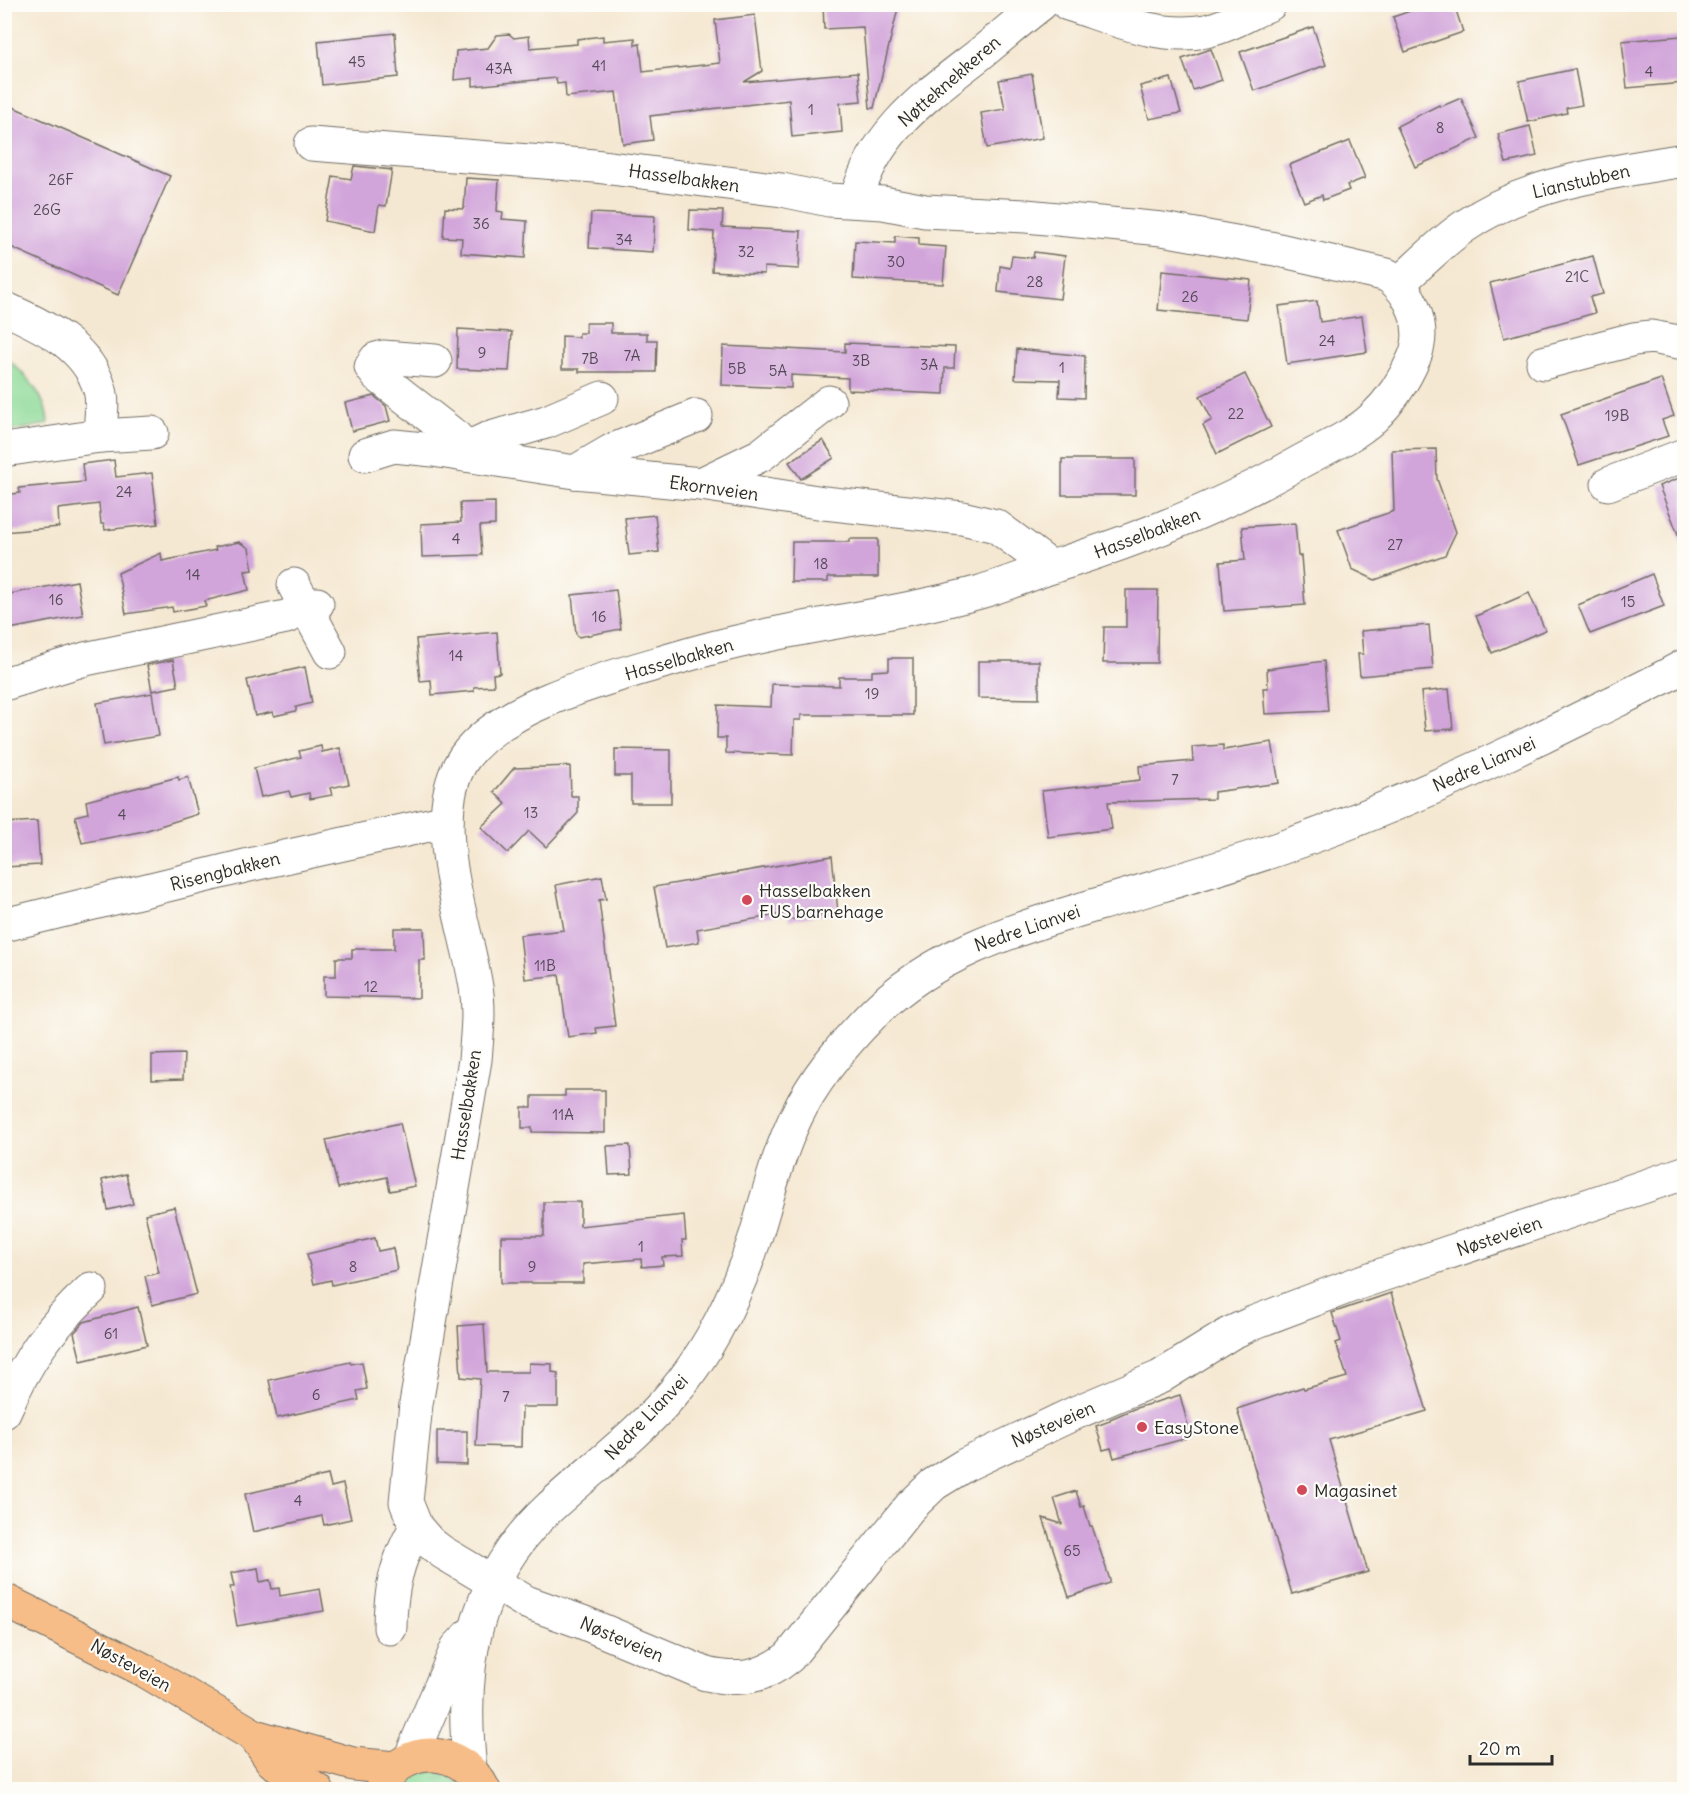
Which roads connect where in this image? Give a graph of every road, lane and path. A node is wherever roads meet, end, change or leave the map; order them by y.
1 (1041, 4) edge
2 (1068, 4) edge
3 (1270, 4) edge
4 (311, 144) dead end
5 (1684, 160) edge
6 (856, 201) junction
7 (1398, 283) junction
8 (4, 308) edge
9 (1684, 343) edge
10 (435, 361) dead end
11 (1543, 363) dead end
12 (602, 398) dead end
13 (829, 402) dead end
14 (696, 416) dead end
15 (152, 433) dead end
16 (100, 436) junction
17 (4, 450) edge
18 (365, 455) dead end
19 (465, 455) junction
20 (1684, 455) edge
21 (575, 472) junction
22 (701, 484) junction
23 (1608, 484) dead end
24 (1051, 567) junction
25 (330, 652) dead end
26 (1684, 666) edge
27 (4, 684) edge
28 (447, 821) junction
29 (4, 925) edge
30 (1684, 1173) edge
31 (91, 1289) dead end
32 (4, 1412) edge
33 (416, 1527) junction
34 (493, 1581) junction
35 (4, 1600) edge
36 (390, 1628) dead end
37 (474, 1629) junction
38 (255, 1736) junction
39 (395, 1772) edge
40 (477, 1779) edge
41 (317, 1790) edge

1 - 6 street, Nøtteknekkeren
2 - 3 street
4 - 6 street, Hasselbakken
5 - 7 street, Lianstubben
6 - 7 street, Hasselbakken
7 - 24 street, Hasselbakken
8 - 16 street
9 - 11 street
10 - 19 street
12 - 19 street
13 - 22 street
14 - 21 street
15 - 16 street
16 - 17 street
18 - 19 street, Ekornveien
19 - 21 street, Ekornveien
20 - 23 street
21 - 22 street, Ekornveien
22 - 24 street, Ekornveien
24 - 28 street, Hasselbakken
25 - 27 street
26 - 34 street, Nedre Lianvei
28 - 29 street, Risengbakken
28 - 33 street, Hasselbakken
30 - 34 street, Nøsteveien
31 - 32 street
33 - 34 street, Hasselbakken
33 - 36 street
34 - 37 street, Nedre Lianvei
35 - 38 main road, Nøsteveien
37 - 39 street, Nedre Lianvei
37 - 40 street, Nedre Lianvei
38 - 39 main road, Nøsteveien
38 - 41 main road, Nøsteveien
39 - 40 main road, Nøsteveien

